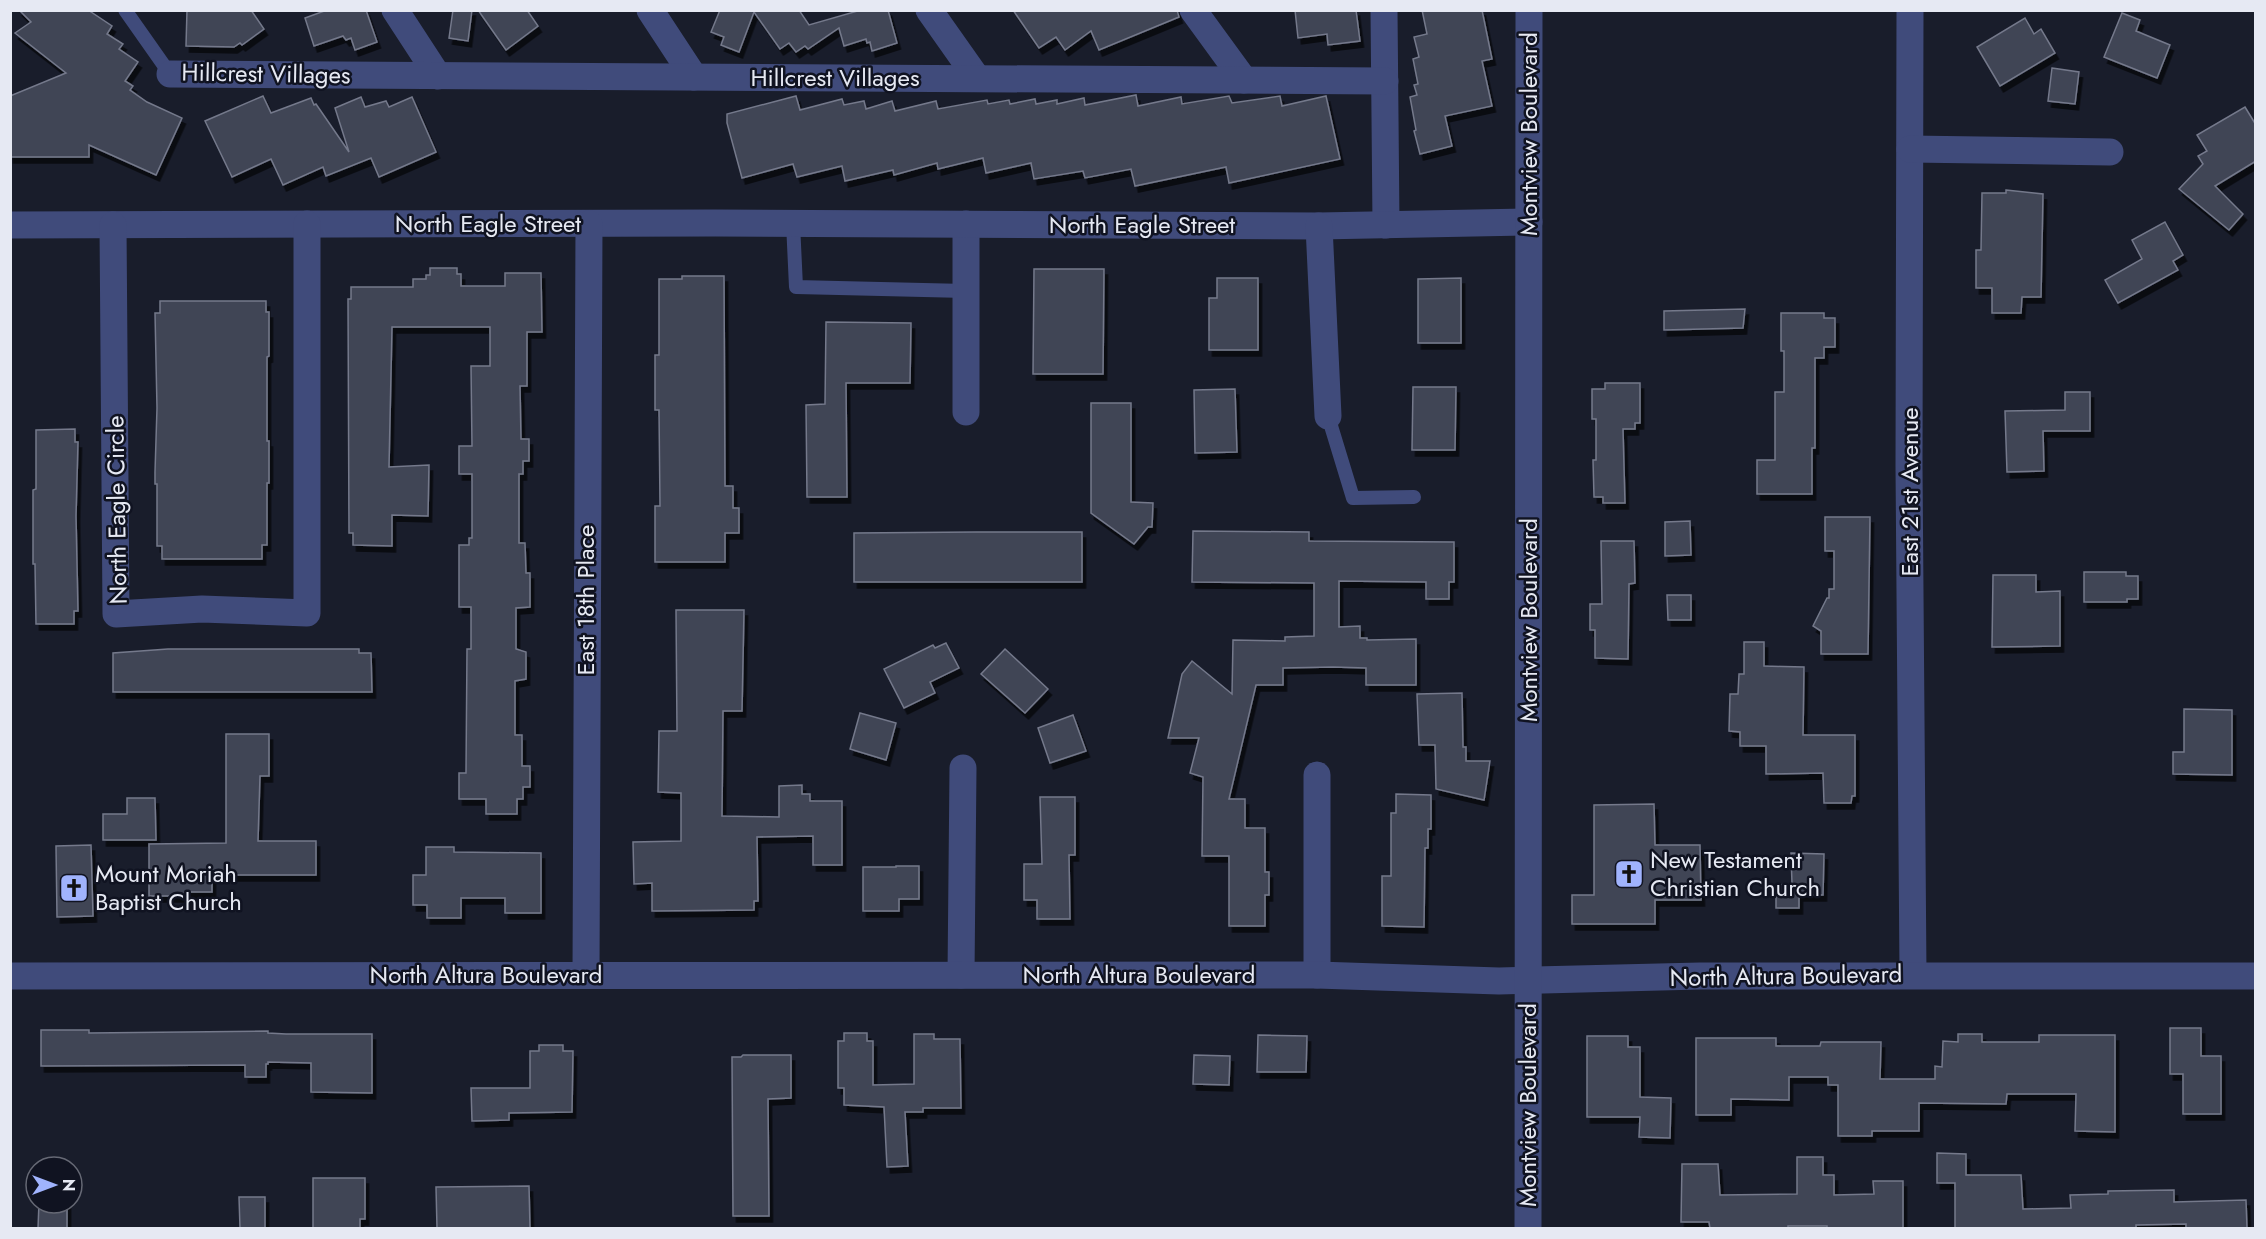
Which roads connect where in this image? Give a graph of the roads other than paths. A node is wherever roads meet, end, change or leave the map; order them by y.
1 (125, 10) edge
2 (395, 10) edge
3 (650, 10) edge
4 (929, 10) edge
5 (1193, 10) edge
6 (1384, 10) edge
7 (1529, 10) edge
8 (1910, 10) edge
9 (170, 74) joint
10 (438, 75) junction
11 (694, 77) junction
12 (976, 78) junction
13 (1244, 80) junction
14 (1385, 81) junction
15 (1910, 149) junction
16 (2110, 152) dead end
17 (1529, 222) junction
18 (793, 223) junction
19 (307, 224) junction
20 (589, 224) junction
21 (966, 224) junction
22 (10, 225) edge
23 (113, 225) junction
24 (1386, 225) junction
25 (1319, 226) junction
26 (966, 291) junction
27 (966, 412) dead end
28 (1328, 416) joint
29 (1414, 497) dead end
30 (963, 768) dead end
31 (1317, 775) dead end
32 (1914, 974) junction
33 (586, 975) junction
34 (961, 975) junction
35 (1317, 975) junction
36 (10, 976) edge
37 (2256, 976) edge
38 (1528, 979) junction
39 (1528, 1228) edge

1 - 9 lane, Hillcrest Villages
2 - 10 street
3 - 11 street
4 - 12 street
5 - 13 street
6 - 14 street
7 - 17 street, Montview Boulevard
8 - 15 street, East 21st Avenue
9 - 10 street, Hillcrest Villages
10 - 11 street, Hillcrest Villages
11 - 12 street, Hillcrest Villages
12 - 13 street, Hillcrest Villages
13 - 14 street, Hillcrest Villages
14 - 24 street
15 - 16 street
15 - 32 street, East 21st Avenue
17 - 24 street, North Eagle Street
17 - 38 street, Montview Boulevard
18 - 20 street, North Eagle Street
18 - 21 street, North Eagle Street
18 - 26 lane
19 - 20 street, North Eagle Street
19 - 23 street, North Eagle Street
19 - 23 street, North Eagle Circle
20 - 33 street, East 18th Place
21 - 25 street, North Eagle Street
21 - 26 street
22 - 23 street, North Eagle Street
24 - 25 street, North Eagle Street
25 - 28 street
26 - 27 street
28 - 29 lane
30 - 34 street
31 - 35 street
32 - 37 street, North Altura Boulevard
32 - 38 street, North Altura Boulevard
33 - 34 street, North Altura Boulevard
33 - 36 street, North Altura Boulevard
34 - 35 street, North Altura Boulevard
35 - 38 street, North Altura Boulevard
38 - 39 street, Montview Boulevard

